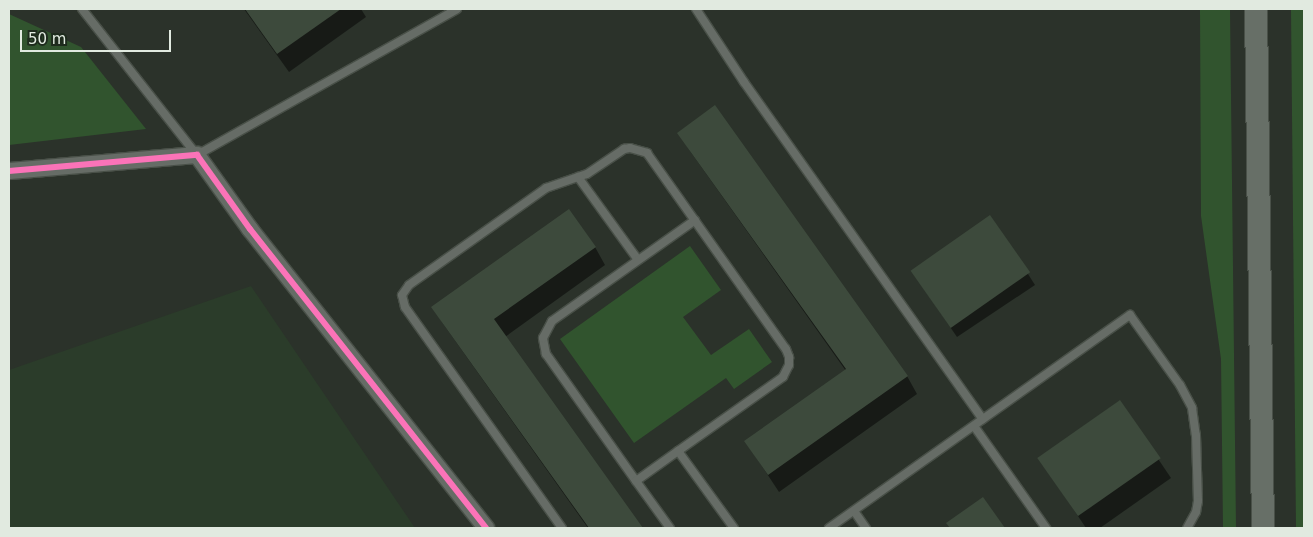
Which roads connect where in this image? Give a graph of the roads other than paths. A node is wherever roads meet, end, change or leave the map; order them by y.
1 (82, 9) edge
2 (457, 9) edge
3 (696, 9) edge
4 (1256, 9) edge
5 (197, 155) junction
6 (9, 171) edge
7 (578, 177) junction
8 (695, 220) junction
9 (638, 260) junction
10 (984, 419) junction
11 (974, 426) junction
12 (678, 451) junction
13 (636, 481) junction
14 (854, 511) junction
15 (486, 528) edge
16 (562, 528) edge
17 (670, 528) edge
18 (734, 528) edge
19 (830, 528) edge
20 (866, 528) edge
21 (1046, 528) edge
22 (1187, 528) edge
23 (1263, 528) edge

1 - 5 lane
2 - 5 lane
3 - 10 lane
4 - 23 main road
5 - 6 street
5 - 15 street
7 - 8 lane
7 - 9 lane
7 - 16 lane
8 - 9 lane
8 - 12 lane
9 - 13 lane
10 - 11 lane
10 - 22 lane
11 - 14 lane
11 - 21 lane
12 - 13 lane
12 - 18 lane
13 - 17 lane
14 - 19 lane
14 - 20 lane

